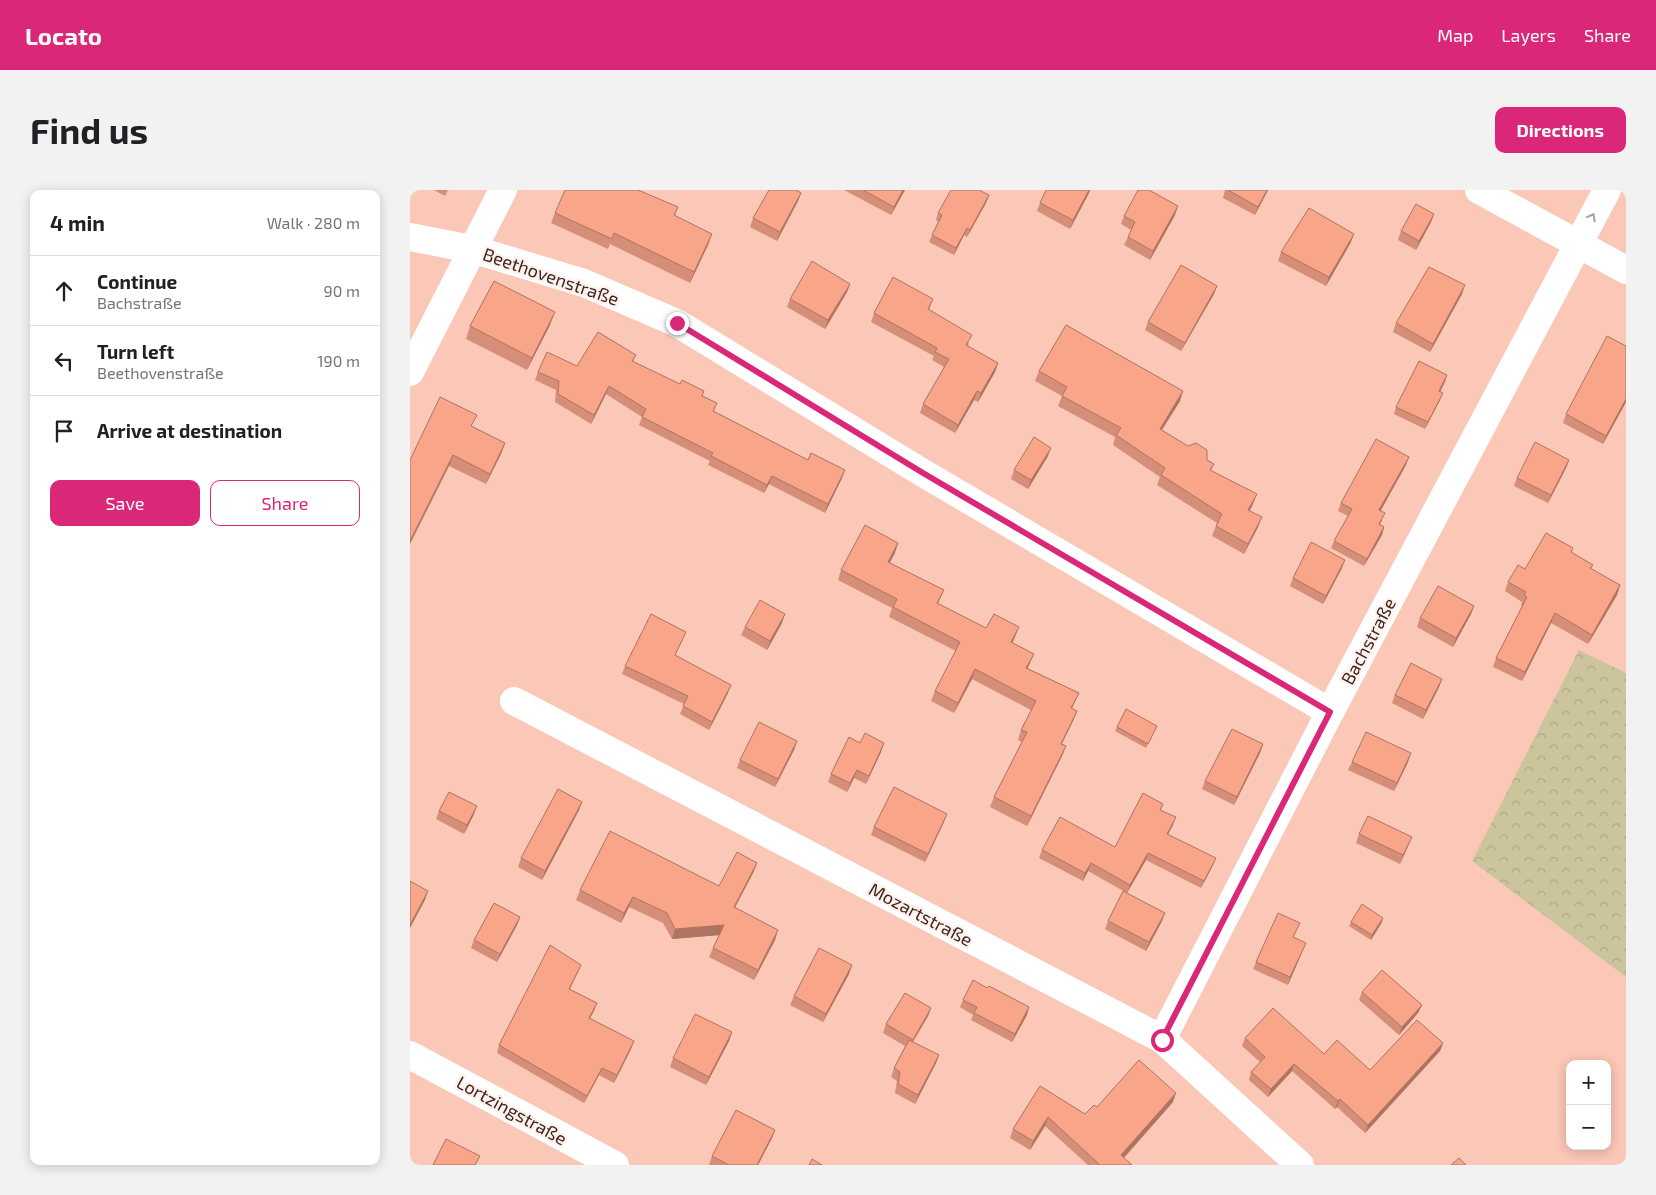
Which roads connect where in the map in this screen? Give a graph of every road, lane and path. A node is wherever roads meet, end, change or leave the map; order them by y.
1 (503, 190) edge
2 (1479, 190) edge
3 (1607, 190) edge
4 (410, 237) edge
5 (1578, 244) junction
6 (472, 249) junction
7 (1626, 270) edge
8 (410, 372) edge
9 (514, 702) dead end
10 (1330, 712) junction
11 (1162, 1040) junction
12 (410, 1055) edge
13 (585, 1158) edge
14 (615, 1165) edge
15 (1300, 1165) edge

1 - 6 street
2 - 5 street
5 -> 3 street, Bachstraße
4 - 6 street, Beethovenstraße
5 - 7 street
5 - 10 street, Bachstraße
6 - 8 street
6 - 10 street, Beethovenstraße
9 - 11 street, Mozartstraße
10 - 11 street, Bachstraße
11 - 15 street, Mozartstraße
12 - 13 street, Lortzingstraße
13 - 14 street, Lortzingstraße

